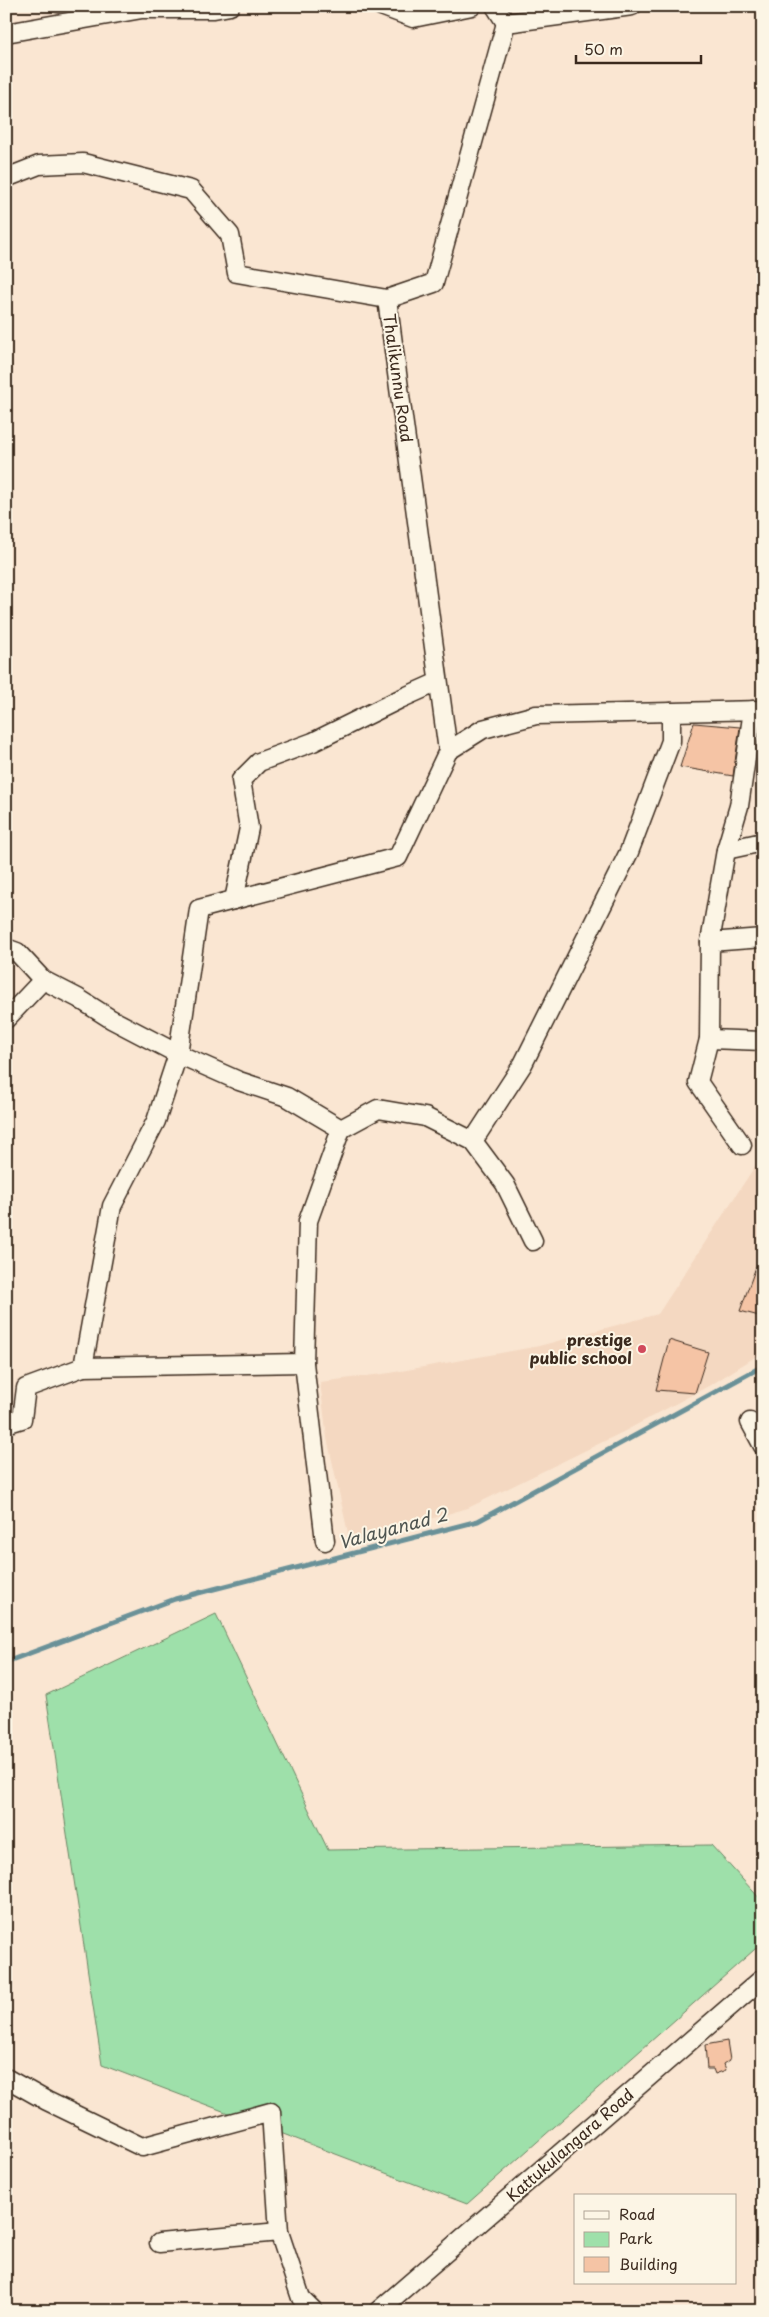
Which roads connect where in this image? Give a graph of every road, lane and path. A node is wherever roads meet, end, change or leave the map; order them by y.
1 (230, 6) edge
2 (381, 6) edge
3 (472, 6) edge
4 (495, 6) edge
5 (632, 6) edge
6 (506, 23) junction
7 (6, 33) edge
8 (6, 178) edge
9 (387, 299) junction
10 (438, 682) junction
11 (758, 710) edge
12 (671, 712) junction
13 (448, 751) junction
14 (763, 842) edge
15 (726, 850) junction
16 (234, 900) junction
17 (763, 938) edge
18 (710, 942) junction
19 (6, 948) edge
20 (43, 980) junction
21 (6, 1019) edge
22 (709, 1039) junction
23 (763, 1041) edge
24 (178, 1054) junction
25 (342, 1129) junction
26 (472, 1141) junction
27 (742, 1145) dead end
28 (533, 1242) dead end
29 (304, 1363) junction
30 (82, 1367) junction
31 (750, 1422) dead end
32 (6, 1424) edge
33 (763, 1446) edge
34 (325, 1541) dead end
35 (763, 1978) edge
36 (6, 2078) edge
37 (279, 2232) junction
38 (159, 2242) dead end
39 (314, 2311) edge
40 (378, 2311) edge

1 - 7 street
2 - 3 street
4 - 6 street
5 - 6 street
6 - 9 street, Thalikunnu Road
8 - 9 street
9 - 10 street, Thalikunnu Road
10 - 13 street, Thalikunnu Road
10 - 16 street
11 - 12 street
11 - 15 street
12 - 13 street
12 - 26 street
13 - 16 street
14 - 15 street
15 - 18 street
16 - 24 street
17 - 18 street
18 - 22 street
19 - 20 street
20 - 21 street
20 - 24 street
22 - 23 street
22 - 27 street
24 - 25 street
24 - 30 street
25 - 26 street
25 - 29 street
26 - 28 street
29 - 30 street
29 - 34 street
30 - 32 street
31 - 33 street
35 - 40 street, Kattukulangara Road
36 - 37 street
37 - 38 street
37 - 39 street

